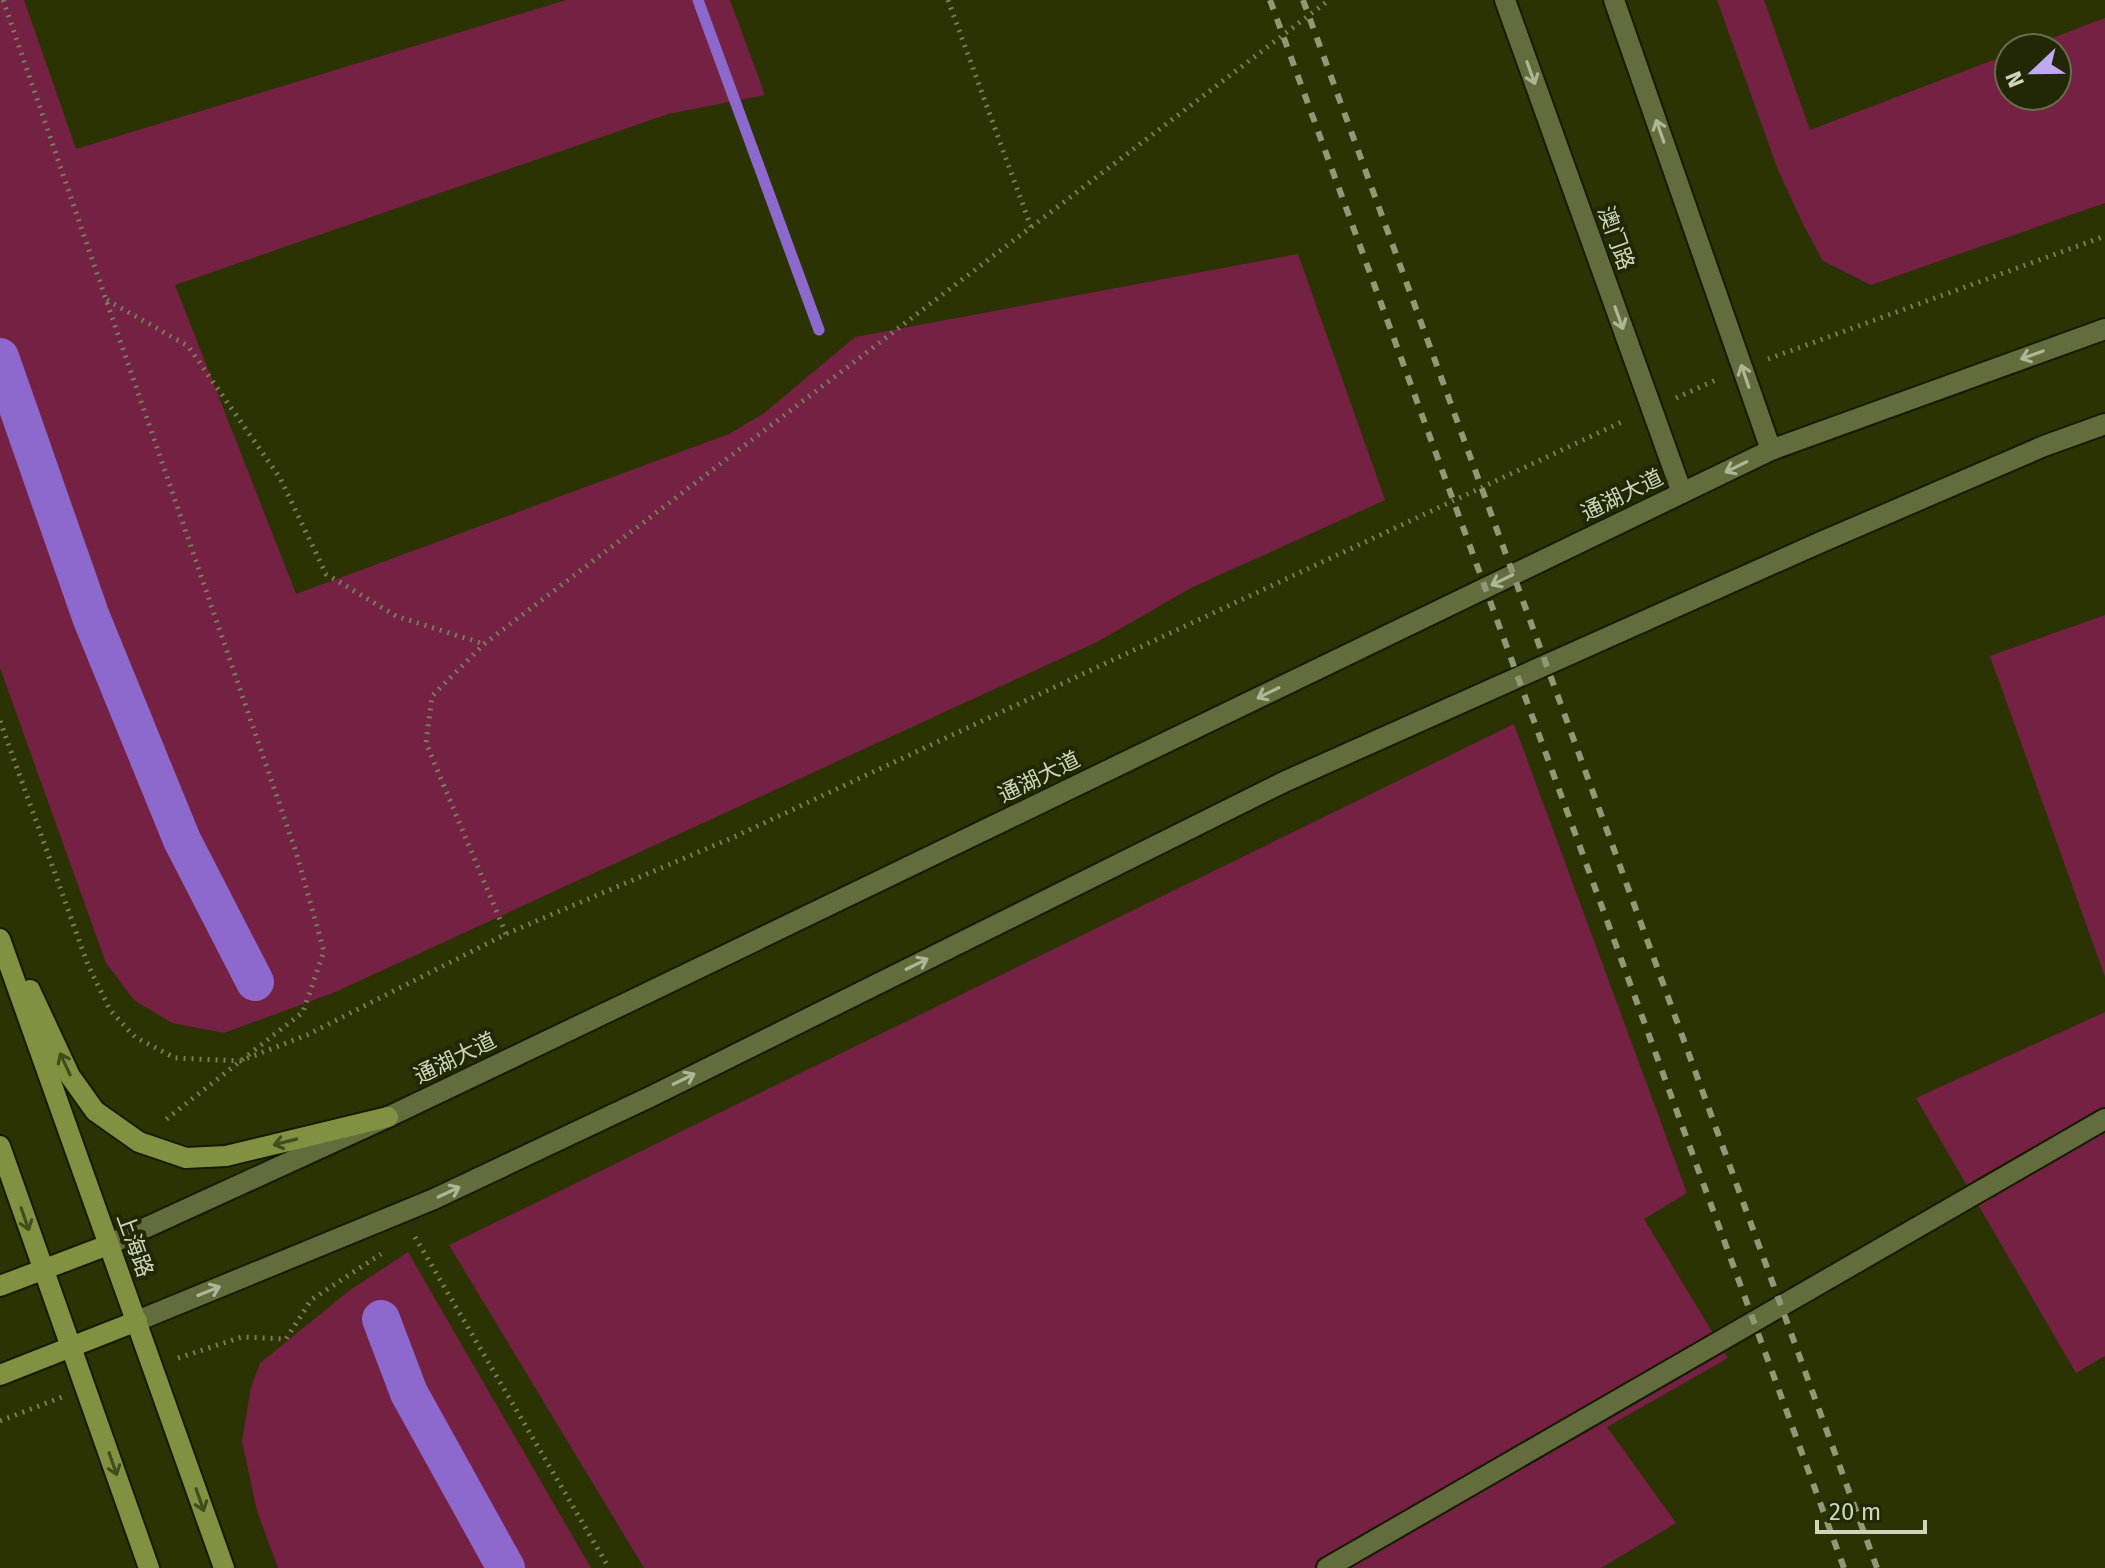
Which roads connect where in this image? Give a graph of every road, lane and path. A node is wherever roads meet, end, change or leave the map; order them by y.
1 (3, 0) edge
2 (948, 0) edge
3 (1329, 0) edge
4 (1505, 0) edge
5 (1614, 0) edge
6 (1031, 227) junction
7 (2105, 236) edge
8 (106, 300) junction
9 (2105, 329) edge
10 (1743, 368) junction
11 (1651, 408) junction
12 (2105, 424) edge
13 (1771, 450) junction
14 (1682, 493) junction
15 (484, 644) junction
16 (0, 721) edge
17 (0, 924) edge
18 (506, 934) junction
19 (0, 939) edge
20 (240, 1061) junction
21 (388, 1117) junction
22 (2105, 1119) edge
23 (139, 1142) junction
24 (0, 1146) edge
25 (401, 1212) junction
26 (108, 1245) junction
27 (43, 1270) junction
28 (0, 1286) edge
29 (137, 1321) junction
30 (72, 1348) junction
31 (0, 1375) edge
32 (149, 1568) edge
33 (224, 1568) edge
34 (609, 1568) edge
35 (1327, 1568) edge

1 - 8 path
2 - 6 path
3 - 6 path
4 -> 11 street, 澳门路
10 -> 5 street
6 - 15 path
7 - 10 path
8 - 15 path
8 - 20 path
9 -> 13 street, 通湖大道
10 - 11 path
13 -> 10 street
11 - 14 street, 澳门路
11 - 18 path
25 -> 12 street
13 -> 14 street, 通湖大道
14 -> 21 street, 通湖大道
15 - 18 path
16 - 20 path
23 -> 17 main road
18 - 20 path
19 - 26 main road, 上海路
20 - 23 path
21 -> 23 main road
21 - 26 street, 通湖大道
22 - 35 street
24 -> 27 main road
29 -> 25 street
25 - 34 path
26 - 27 main road, 通湖大道
26 - 29 main road, 上海路
27 - 28 main road, 通湖大道
27 - 30 main road
29 - 30 main road
29 -> 33 main road, 上海路
30 - 31 main road
30 -> 32 main road

